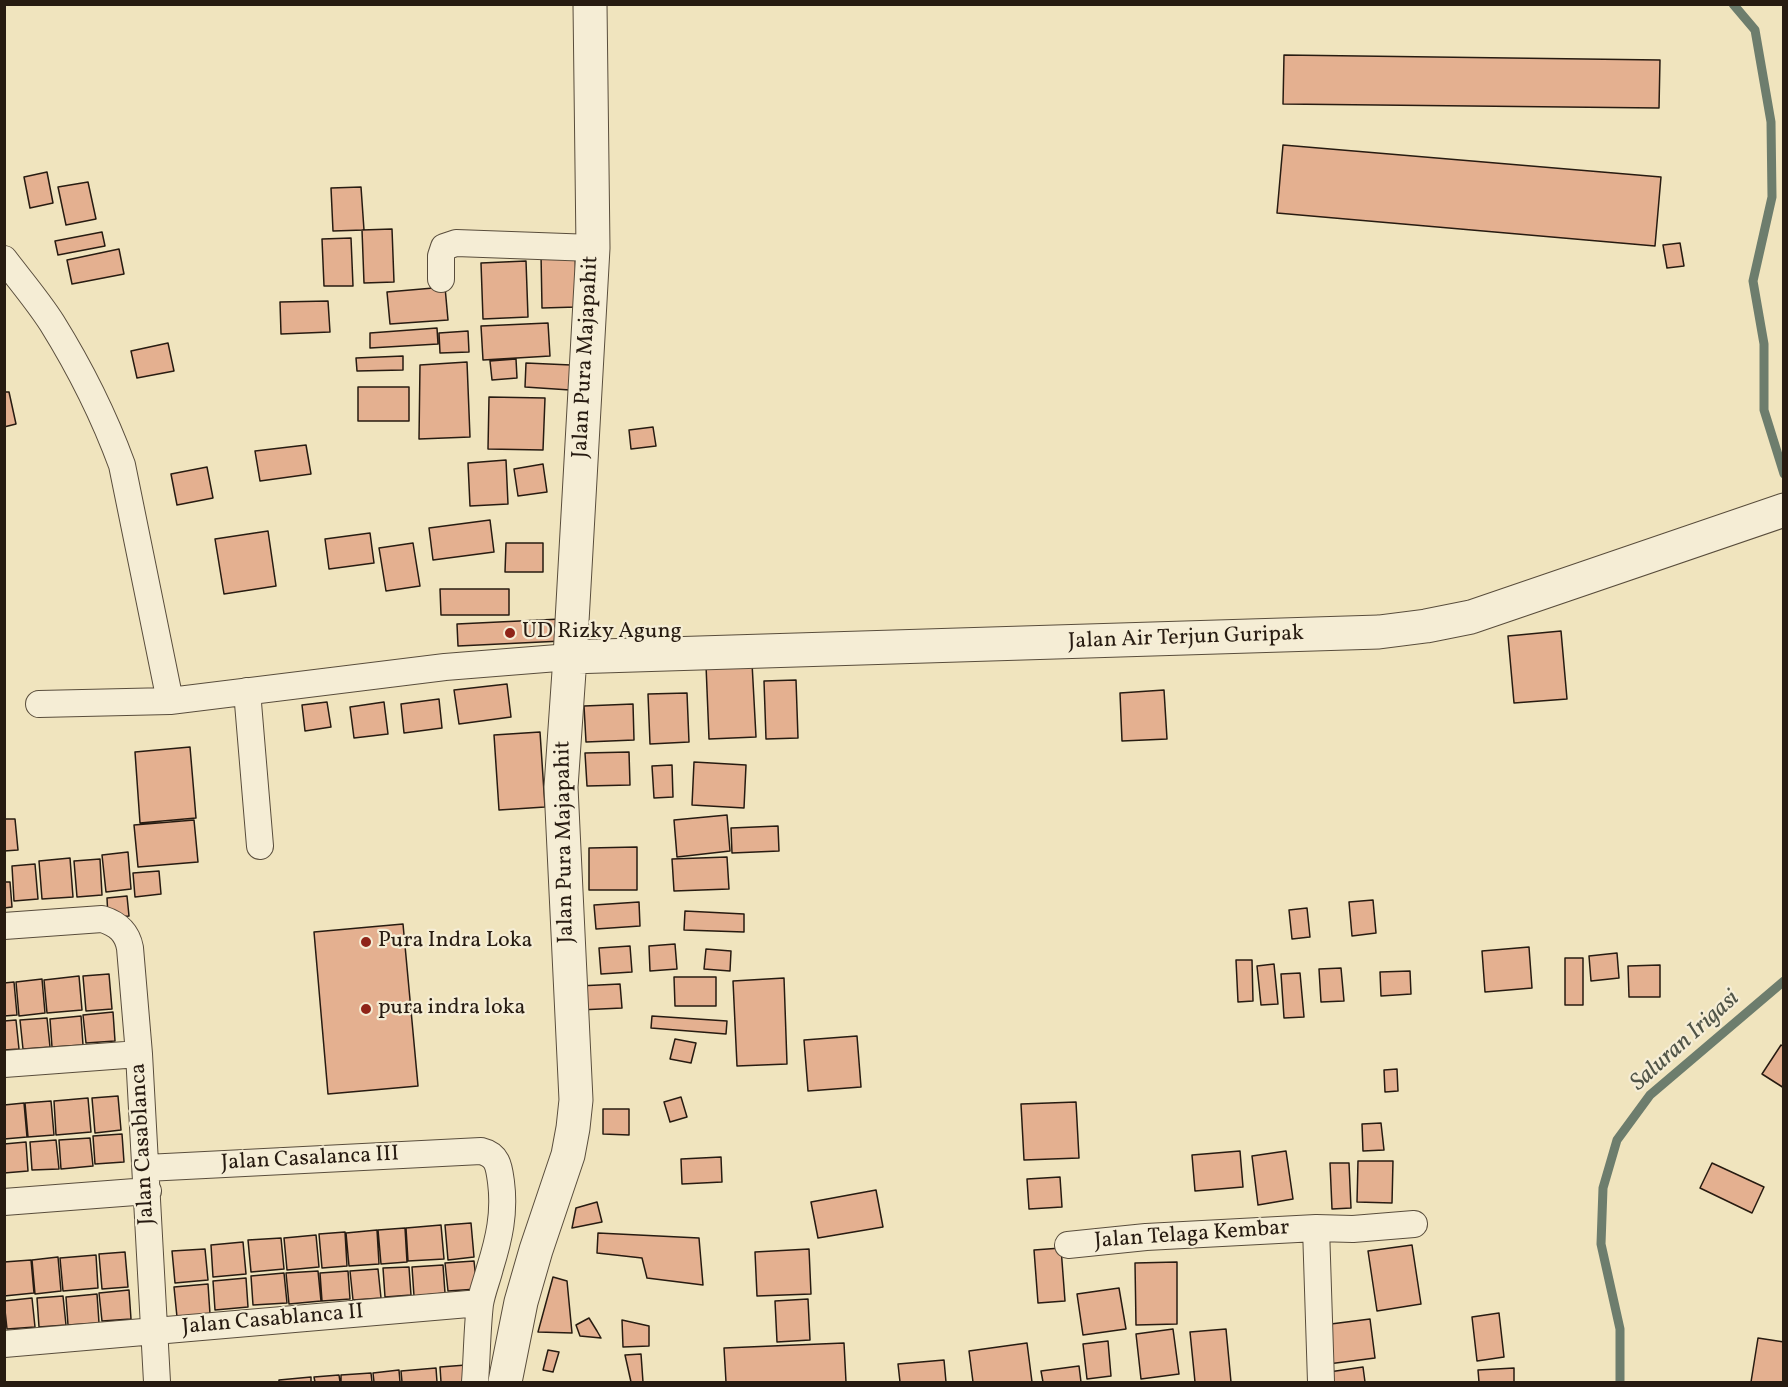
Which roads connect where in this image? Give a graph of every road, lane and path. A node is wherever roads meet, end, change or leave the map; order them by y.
1 (590, 4) edge
2 (593, 248) junction
3 (4, 259) edge
4 (441, 279) dead end
5 (14, 290) edge
6 (1784, 510) edge
7 (570, 657) junction
8 (247, 691) junction
9 (170, 701) junction
10 (39, 704) dead end
11 (260, 846) dead end
12 (4, 926) edge
13 (139, 1054) junction
14 (4, 1064) edge
15 (147, 1180) junction
16 (4, 1202) edge
17 (1414, 1224) dead end
18 (1316, 1228) junction
19 (1068, 1245) dead end
20 (480, 1303) junction
21 (154, 1332) junction
22 (4, 1344) edge
23 (157, 1383) edge
24 (475, 1383) edge
25 (505, 1383) edge
26 (1322, 1383) edge

1 - 2 street, Jalan Pura Majapahit
2 - 4 street
2 - 7 street, Jalan Pura Majapahit
3 - 5 street
5 - 9 street
6 - 7 street, Jalan Air Terjun Guripak
7 - 8 street
7 - 25 street, Jalan Pura Majapahit
8 - 9 street
8 - 11 street
9 - 10 street
12 - 13 street, Jalan Casablanca
13 - 14 street
13 - 15 street, Jalan Casablanca
15 - 16 street, Jalan Casalanca III
15 - 20 street, Jalan Casalanca III
15 - 21 street, Jalan Casablanca
17 - 18 street, Jalan Telaga Kembar
18 - 19 street, Jalan Telaga Kembar
18 - 26 street, Jalan Telaga Kembar
20 - 21 street, Jalan Casablanca II
20 - 24 street
21 - 22 street, Jalan Casablanca II
21 - 23 street, Jalan Casablanca

